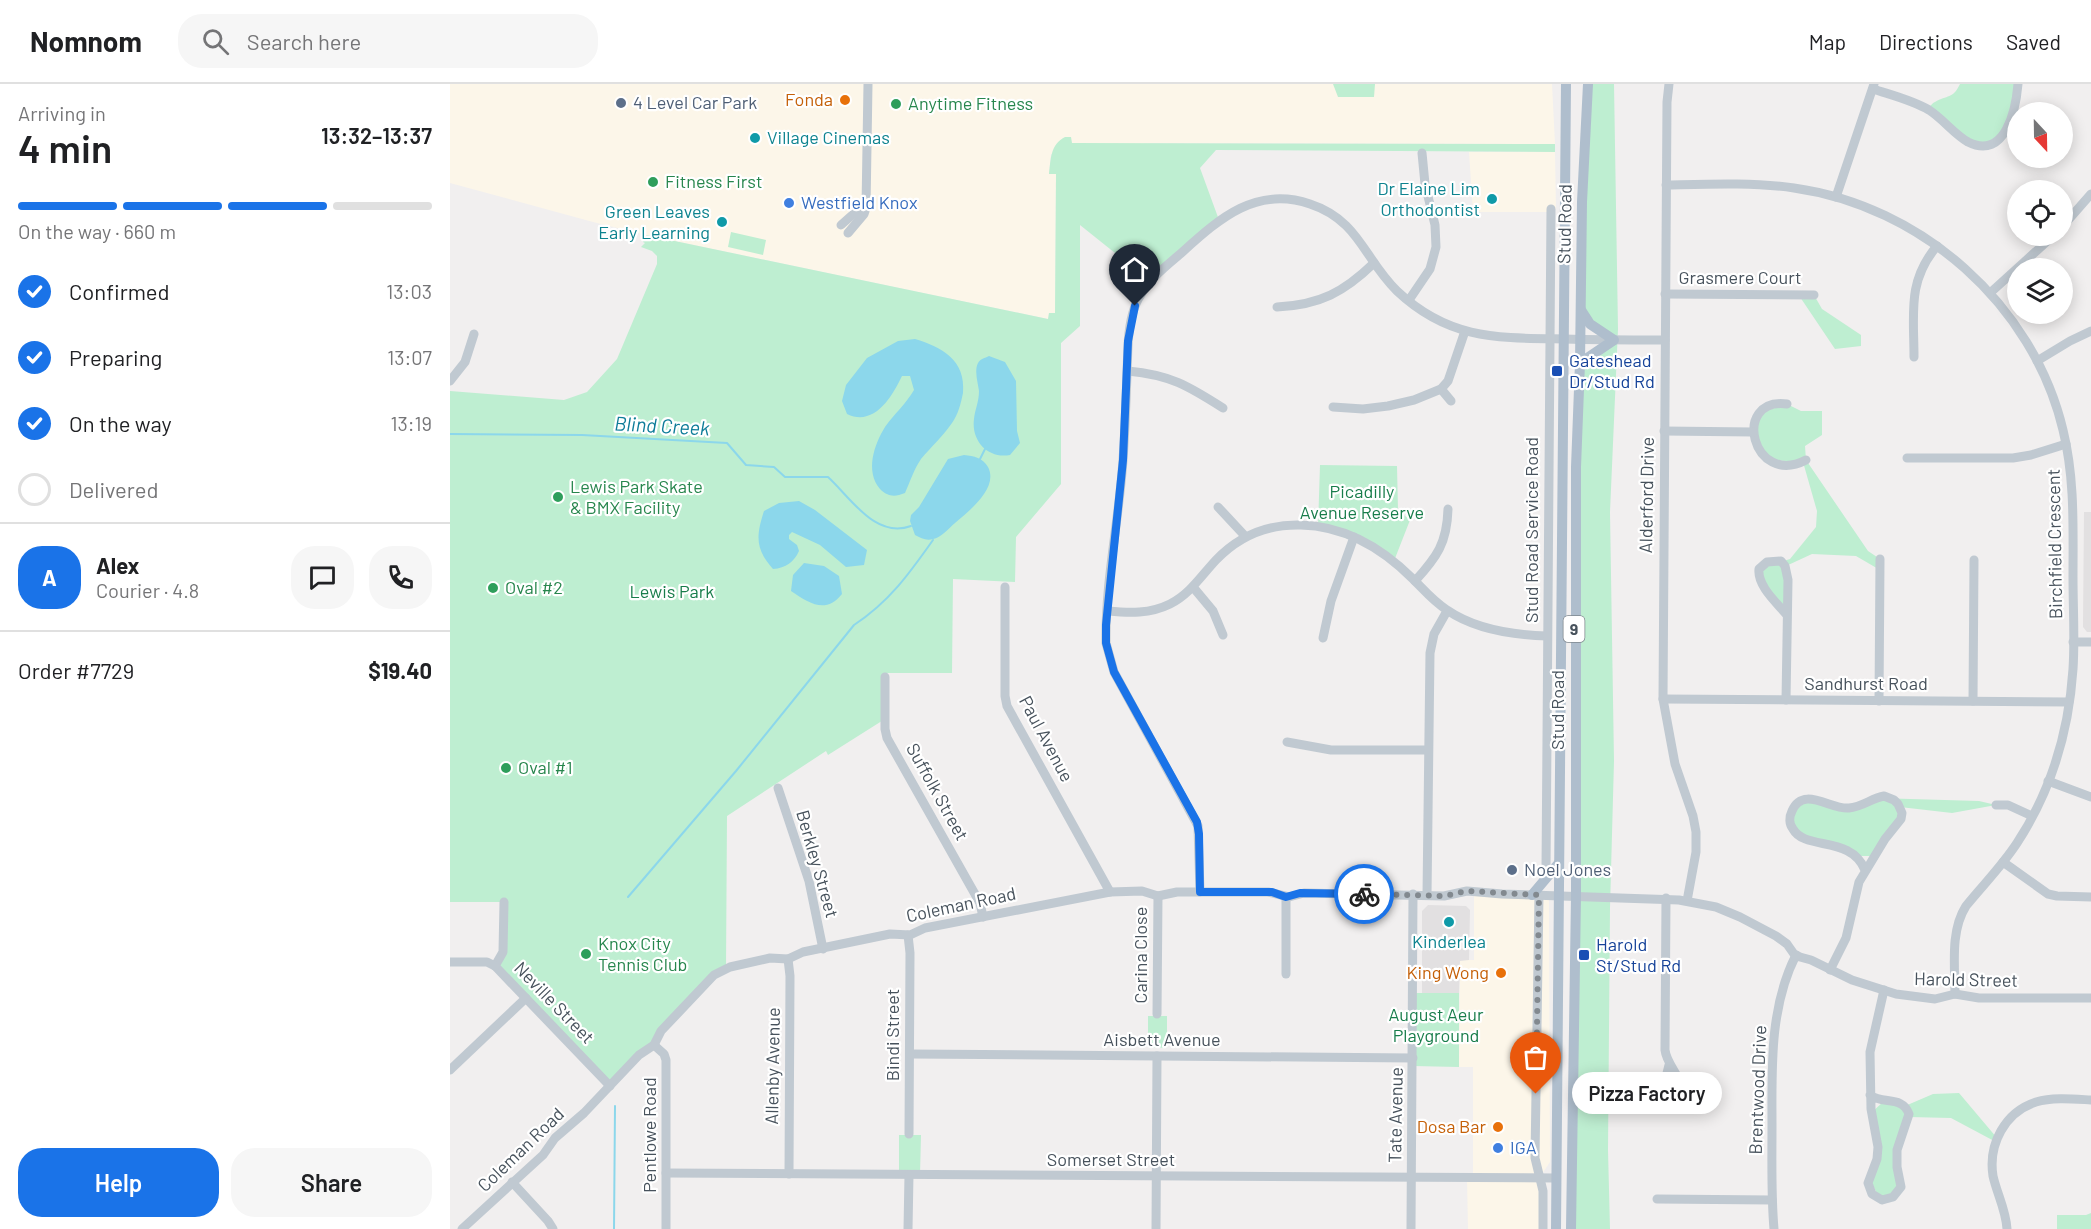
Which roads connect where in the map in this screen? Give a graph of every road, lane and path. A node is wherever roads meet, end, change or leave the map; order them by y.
1 (868, 84) edge
2 (1560, 84) edge
3 (1566, 84) edge
4 (1588, 84) edge
5 (1669, 84) edge
6 (2018, 84) edge
7 (1873, 86) edge
8 (1566, 101) junction
9 (1422, 153) dead end
10 (1666, 185) junction
11 (2091, 194) edge
12 (1836, 197) junction
13 (1551, 209) dead end
14 (2073, 214) edge
15 (844, 229) dead end
16 (1937, 246) junction
17 (2042, 246) edge
18 (1374, 263) junction
19 (1990, 293) junction
20 (1665, 294) junction
21 (1814, 295) dead end
22 (1408, 300) junction
23 (1277, 307) dead end
24 (1581, 310) junction
25 (1466, 331) junction
26 (2091, 331) edge
27 (474, 333) dead end
28 (1550, 339) junction
29 (1563, 339) junction
30 (1580, 340) junction
31 (1614, 340) junction
32 (1665, 340) junction
33 (1914, 357) dead end
34 (2037, 361) junction
35 (1580, 363) junction
36 (1128, 371) junction
37 (450, 381) edge
38 (1441, 389) junction
39 (1451, 402) dead end
40 (1787, 404) dead end
41 (1333, 407) dead end
42 (1223, 408) dead end
43 (1664, 431) junction
44 (1753, 432) junction
45 (2066, 444) junction
46 (1907, 458) dead end
47 (1806, 460) dead end
48 (1218, 507) dead end
49 (1448, 509) dead end
50 (1245, 536) junction
51 (1354, 537) junction
52 (1880, 559) dead end
53 (1974, 560) dead end
54 (1415, 581) junction
55 (1005, 587) dead end
56 (1193, 587) junction
57 (1108, 610) junction
58 (1447, 611) junction
59 (1787, 615) junction
60 (1223, 635) dead end
61 (1547, 636) junction
62 (1323, 638) dead end
63 (2073, 642) junction
64 (2091, 642) edge
65 (885, 677) dead end
66 (1663, 699) junction
67 (1786, 700) junction
68 (1880, 701) junction
69 (1973, 701) junction
70 (2069, 702) junction
71 (1287, 742) dead end
72 (1428, 750) junction
73 (2048, 781) junction
74 (778, 788) dead end
75 (2091, 797) edge
76 (1996, 805) dead end
77 (2032, 816) junction
78 (1546, 851) junction
79 (1559, 851) junction
80 (1876, 854) junction
81 (1858, 856) junction
82 (2003, 862) junction
83 (1559, 863) junction
84 (1546, 870) dead end
85 (1865, 870) junction
86 (1110, 892) junction
87 (1200, 892) junction
88 (1413, 894) junction
89 (1427, 895) junction
90 (1536, 895) junction
91 (1559, 895) junction
92 (1158, 896) junction
93 (1576, 896) junction
94 (1286, 897) junction
95 (2091, 897) edge
96 (1666, 898) junction
97 (1687, 901) junction
98 (504, 902) dead end
99 (983, 916) junction
100 (908, 935) junction
101 (823, 949) junction
102 (1796, 955) junction
103 (788, 959) junction
104 (450, 962) edge
105 (495, 966) junction
106 (1830, 970) junction
107 (1286, 974) dead end
108 (1884, 990) junction
109 (1955, 994) junction
110 (526, 998) junction
111 (2091, 998) edge
112 (1157, 1014) dead end
113 (654, 1045) junction
114 (910, 1054) junction
115 (1157, 1056) junction
116 (1413, 1058) junction
117 (1669, 1065) dead end
118 (450, 1070) edge
119 (610, 1086) junction
120 (1870, 1095) junction
121 (2091, 1100) edge
122 (1886, 1101) junction
123 (1871, 1113) junction
124 (909, 1134) dead end
125 (666, 1173) junction
126 (789, 1174) junction
127 (909, 1175) junction
128 (1156, 1176) junction
129 (1540, 1177) junction
130 (1411, 1178) junction
131 (1556, 1178) junction
132 (512, 1182) junction
133 (1657, 1199) dead end
134 (1772, 1200) junction
135 (462, 1229) edge
136 (553, 1229) edge
137 (666, 1229) edge
138 (908, 1229) edge
139 (1156, 1229) edge
140 (1411, 1229) edge
141 (1543, 1229) edge
142 (1556, 1229) edge
143 (1571, 1229) edge
144 (1774, 1229) edge
145 (2007, 1229) edge

1 - 15 street
2 - 8 street
3 - 8 main road, Stud Road / 9
4 - 24 main road, Stud Road / 9
5 - 10 street, Alderford Drive
6 - 7 street
7 - 12 street
8 - 29 main road, Stud Road / 9
9 - 22 street
10 - 12 street, Birchfield Crescent
10 - 20 street, Alderford Drive
11 - 14 street
12 - 16 street, Birchfield Crescent
13 - 28 street, Stud Road Service Road
16 - 19 street, Birchfield Crescent
16 - 33 street
17 - 19 street
18 - 22 street
18 - 23 street
18 - 36 street
19 - 34 street, Birchfield Crescent
20 - 21 street, Grasmere Court
20 - 32 street, Alderford Drive
22 - 25 street
24 - 30 main road, Stud Road / 9
24 - 31 main road
25 - 28 street
25 - 38 street
26 - 34 street
27 - 37 street
28 - 29 street
28 - 61 street, Stud Road Service Road
29 - 30 street
29 - 79 main road, Stud Road / 9
30 - 31 street
30 - 35 main road, Stud Road / 9
31 - 32 street
31 - 35 main road
32 - 43 street, Alderford Drive
34 - 45 street, Birchfield Crescent
35 - 93 main road, Stud Road / 9
36 - 42 street
36 - 57 street
38 - 39 street
38 - 41 street
40 - 44 street
43 - 44 street
43 - 66 street, Alderford Drive
44 - 47 street
45 - 46 street
45 - 63 street, Birchfield Crescent
48 - 50 street
49 - 54 street
50 - 51 street
50 - 56 street
51 - 54 street
51 - 62 street
52 - 68 street
53 - 69 street
54 - 58 street
55 - 86 street, Paul Avenue
56 - 57 street
56 - 60 street
57 - 87 street
58 - 61 street
58 - 72 street
59 - 59 street
59 - 67 street
61 - 78 street, Stud Road Service Road
63 - 64 street
63 - 70 street, Birchfield Crescent
65 - 99 street, Suffolk Street
66 - 67 street, Sandhurst Road
66 - 97 street, Alderford Drive
67 - 68 street, Sandhurst Road
68 - 69 street, Sandhurst Road
69 - 70 street, Sandhurst Road
70 - 73 street, Birchfield Crescent
71 - 72 street
72 - 89 street
73 - 75 street
73 - 77 street, Birchfield Crescent
74 - 101 street, Berkley Street
76 - 77 street
77 - 82 street, Birchfield Crescent
78 - 79 street
78 - 84 street, Stud Road Service Road
79 - 83 main road, Stud Road / 9
80 - 81 street
80 - 81 street
80 - 85 street
81 - 85 street
82 - 95 street
82 - 109 street, Birchfield Crescent
83 - 90 main road
83 - 91 main road, Stud Road / 9
85 - 106 street
86 - 92 street, Coleman Road
86 - 99 street, Coleman Road
87 - 92 street, Coleman Road
87 - 94 street, Coleman Road
88 - 89 street, Coleman Road
88 - 94 street, Coleman Road
88 - 116 street, Tate Avenue
89 - 90 street, Coleman Road
90 - 91 street, Coleman Road
90 - 129 street
91 - 93 street, Coleman Road
91 - 131 main road, Stud Road / 9
92 - 112 street, Carina Close
93 - 96 street, Harold Street
93 - 143 main road, Stud Road / 9
94 - 107 street
96 - 97 street, Harold Street
96 - 117 street
97 - 102 street, Harold Street
98 - 105 street, Neville Street
99 - 100 street, Coleman Road
100 - 101 street, Coleman Road
100 - 114 street, Bindi Street
101 - 103 street, Coleman Road
102 - 106 street, Harold Street
102 - 134 street, Brentwood Drive
103 - 113 street, Coleman Road
103 - 126 street, Allenby Avenue
104 - 105 street
105 - 110 street, Neville Street
106 - 108 street, Harold Street
108 - 109 street, Harold Street
108 - 120 street
109 - 111 street, Harold Street
110 - 118 street
110 - 119 street, Neville Street
113 - 119 street, Coleman Road
113 - 125 street, Pentlowe Road
114 - 115 street, Aisbett Avenue
114 - 124 street, Bindi Street
115 - 116 street, Aisbett Avenue
115 - 128 street
116 - 130 street, Tate Avenue
119 - 132 street, Coleman Road
120 - 122 street
120 - 123 street
121 - 145 street
122 - 123 street
122 - 123 street
125 - 126 street, Somerset Street
125 - 137 street, Pentlowe Road
126 - 127 street, Somerset Street
127 - 128 street, Somerset Street
127 - 138 street
128 - 130 street, Somerset Street
128 - 139 street
129 - 130 street, Somerset Street
129 - 131 street, Somerset Street
129 - 141 street
130 - 140 street, Tate Avenue
131 - 142 main road, Stud Road / 9
132 - 135 street, Coleman Road
132 - 136 street
133 - 134 street
134 - 144 street, Brentwood Drive

